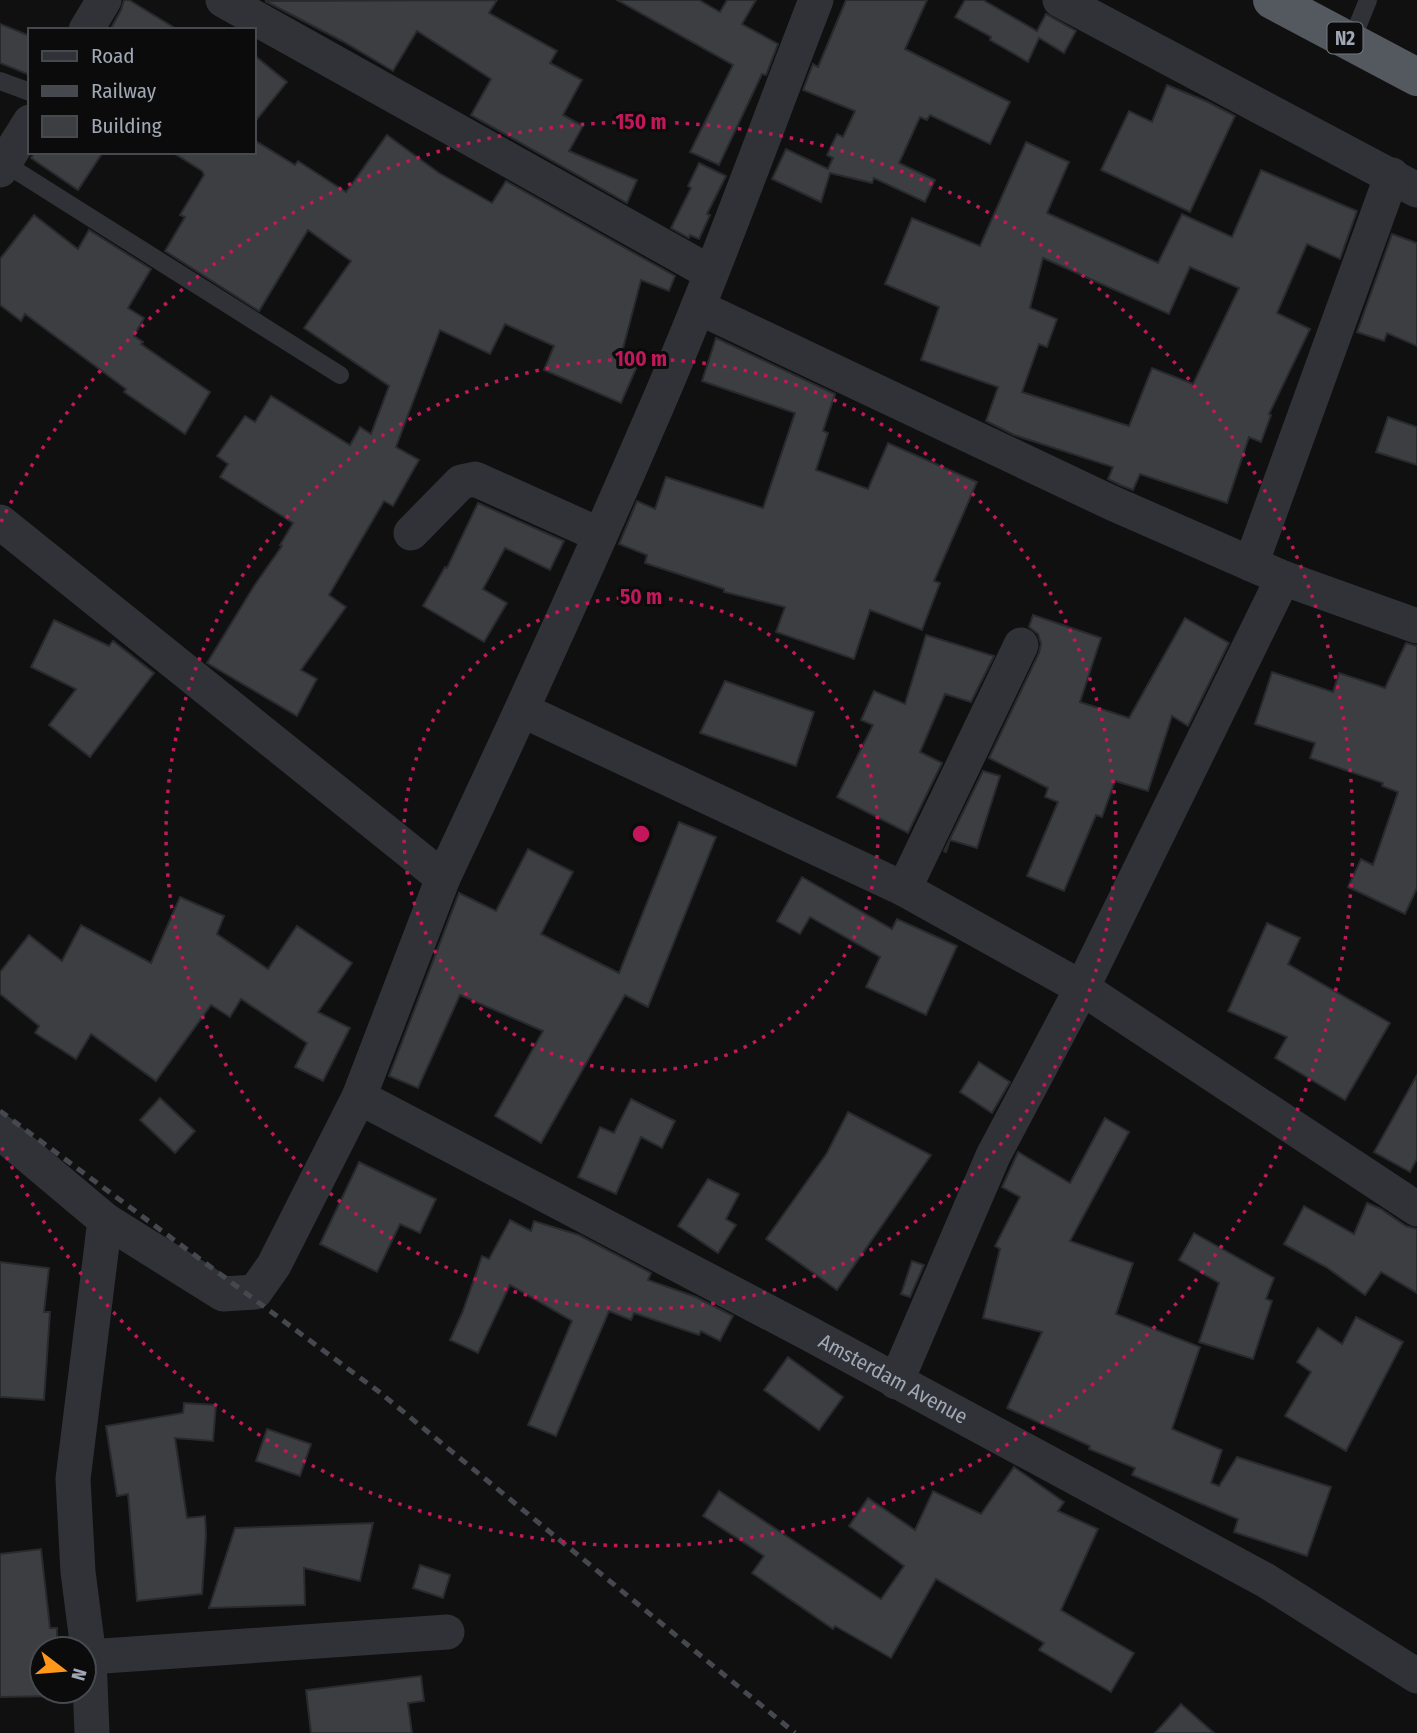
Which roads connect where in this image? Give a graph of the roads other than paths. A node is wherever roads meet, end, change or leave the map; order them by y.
1 (104, 0) edge
2 (223, 0) edge
3 (816, 0) edge
4 (1060, 0) edge
5 (1272, 0) edge
6 (1368, 0) edge
7 (87, 28) edge
8 (1351, 42) junction
9 (1417, 77) edge
10 (0, 81) edge
11 (28, 91) edge
12 (28, 125) edge
13 (2, 166) edge
14 (1405, 183) edge
15 (711, 273) junction
16 (698, 307) junction
17 (340, 376) dead end
18 (0, 522) edge
19 (411, 533) dead end
20 (600, 535) junction
21 (1251, 564) junction
22 (1283, 578) junction
23 (1417, 625) edge
24 (1021, 645) dead end
25 (522, 710) junction
26 (443, 878) junction
27 (904, 889) junction
28 (1082, 988) junction
29 (359, 1097) junction
30 (0, 1132) edge
31 (1417, 1209) edge
32 (105, 1220) junction
33 (896, 1382) junction
34 (447, 1632) dead end
35 (86, 1635) edge
36 (98, 1656) edge
37 (1417, 1676) edge
38 (91, 1705) edge
39 (92, 1733) edge

1 - 7 street
2 - 15 street
3 - 15 street
4 - 14 street
5 - 8 highway, N2
6 - 8 lane
8 - 9 highway, N2
10 - 11 lane
12 - 13 street
13 - 17 lane
14 - 21 street
15 - 16 street
16 - 20 street
16 - 21 street
18 - 26 street
19 - 20 street
20 - 25 street
21 - 22 street
22 - 23 street
22 - 28 street
24 - 27 street
25 - 26 street
25 - 27 street
26 - 29 street
27 - 28 street
28 - 31 street
28 - 33 street
29 - 32 street
29 - 33 street, Amsterdam Avenue
30 - 32 street
32 - 35 street
33 - 37 street, Amsterdam Avenue
34 - 36 street
38 - 39 street

